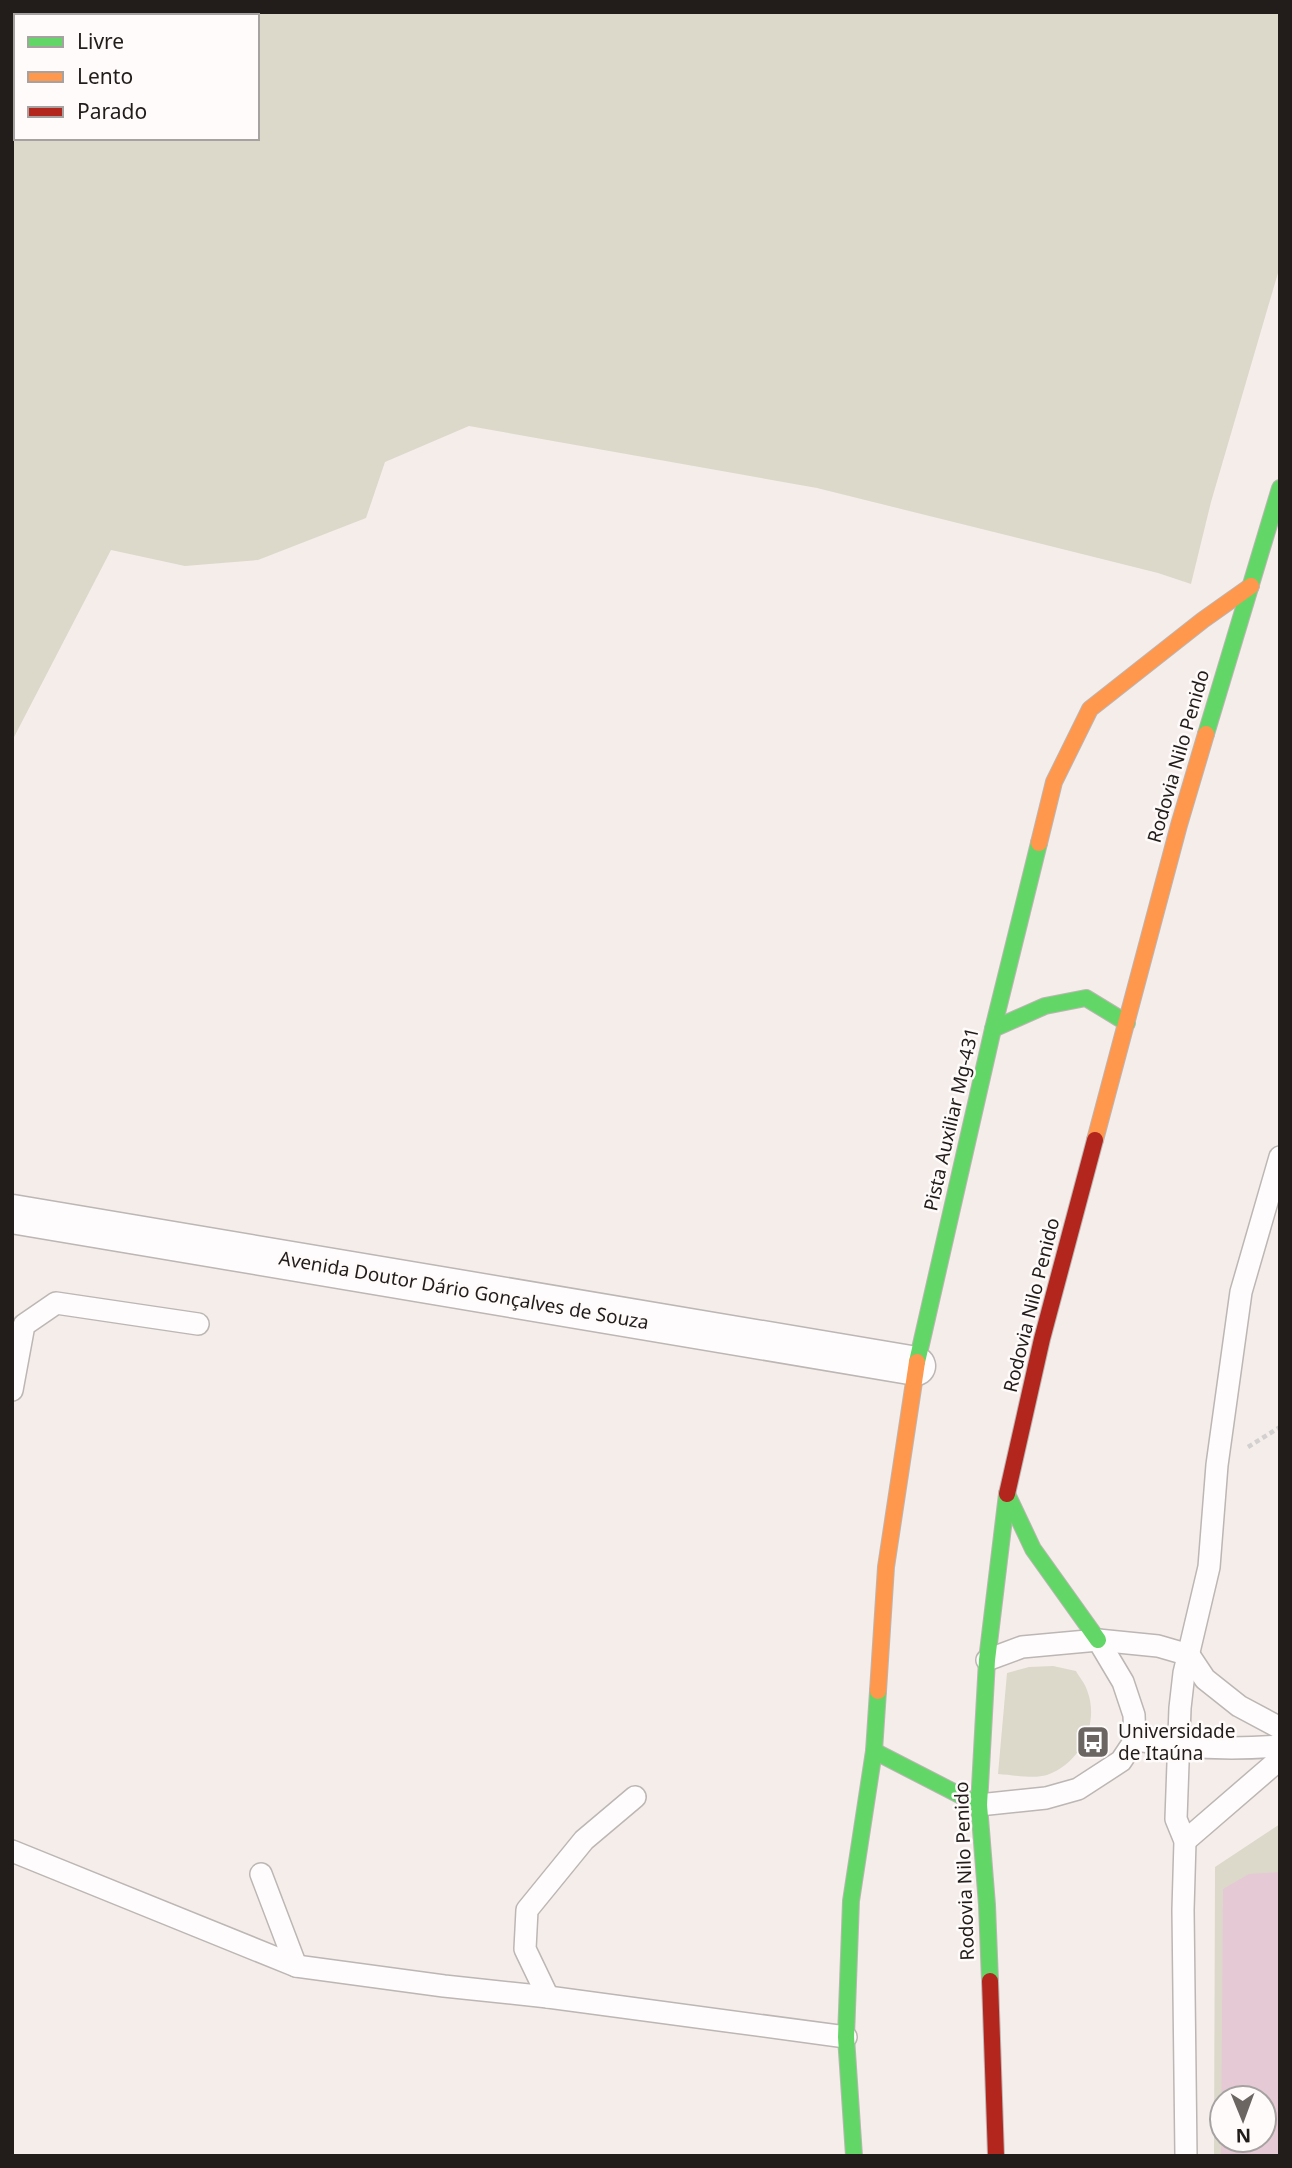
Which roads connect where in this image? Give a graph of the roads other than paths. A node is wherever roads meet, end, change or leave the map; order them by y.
1 (1280, 488) edge
2 (1251, 586) junction
3 (1127, 1023) junction
4 (993, 1029) junction
5 (1280, 1157) edge
6 (12, 1214) edge
7 (198, 1324) dead end
8 (916, 1366) junction
9 (12, 1390) edge
10 (1007, 1494) junction
11 (1098, 1640) junction
12 (1189, 1655) junction
13 (987, 1660) junction
14 (1280, 1728) edge
15 (1135, 1740) junction
16 (1178, 1746) junction
17 (1280, 1746) edge
18 (874, 1751) junction
19 (1280, 1755) edge
20 (635, 1797) dead end
21 (979, 1805) junction
22 (1185, 1841) junction
23 (12, 1852) edge
24 (261, 1874) dead end
25 (296, 1966) junction
26 (548, 1997) junction
27 (846, 2036) junction
28 (854, 2156) edge
29 (996, 2156) edge
30 (1186, 2156) edge

1 - 2 main road, Rodovia Nilo Penido
2 - 3 main road, Rodovia Nilo Penido
2 - 4 main road, Pista Auxiliar Mg-431
3 - 4 main road
3 - 10 main road, Rodovia Nilo Penido
4 - 8 main road, Pista Auxiliar Mg-431
5 - 12 lane
6 - 8 street, Avenida Doutor Dário Gonçalves de Souza
7 - 9 lane
8 - 18 main road, Pista Auxiliar Mg-431
10 - 11 main road
10 - 13 main road, Rodovia Nilo Penido
11 - 12 lane
11 - 13 lane
11 - 15 lane
12 - 14 lane
12 - 16 lane
13 - 21 main road, Rodovia Nilo Penido
15 - 16 lane
15 - 21 lane
16 - 17 lane
16 - 22 lane
18 - 21 main road
18 - 27 main road, Pista Auxiliar Mg-431
19 - 22 lane
20 - 26 lane
21 - 29 main road, Rodovia Nilo Penido
22 - 30 lane
23 - 25 lane
24 - 25 lane
25 - 26 lane
26 - 27 lane
27 - 28 main road, Pista Auxiliar Mg-431

